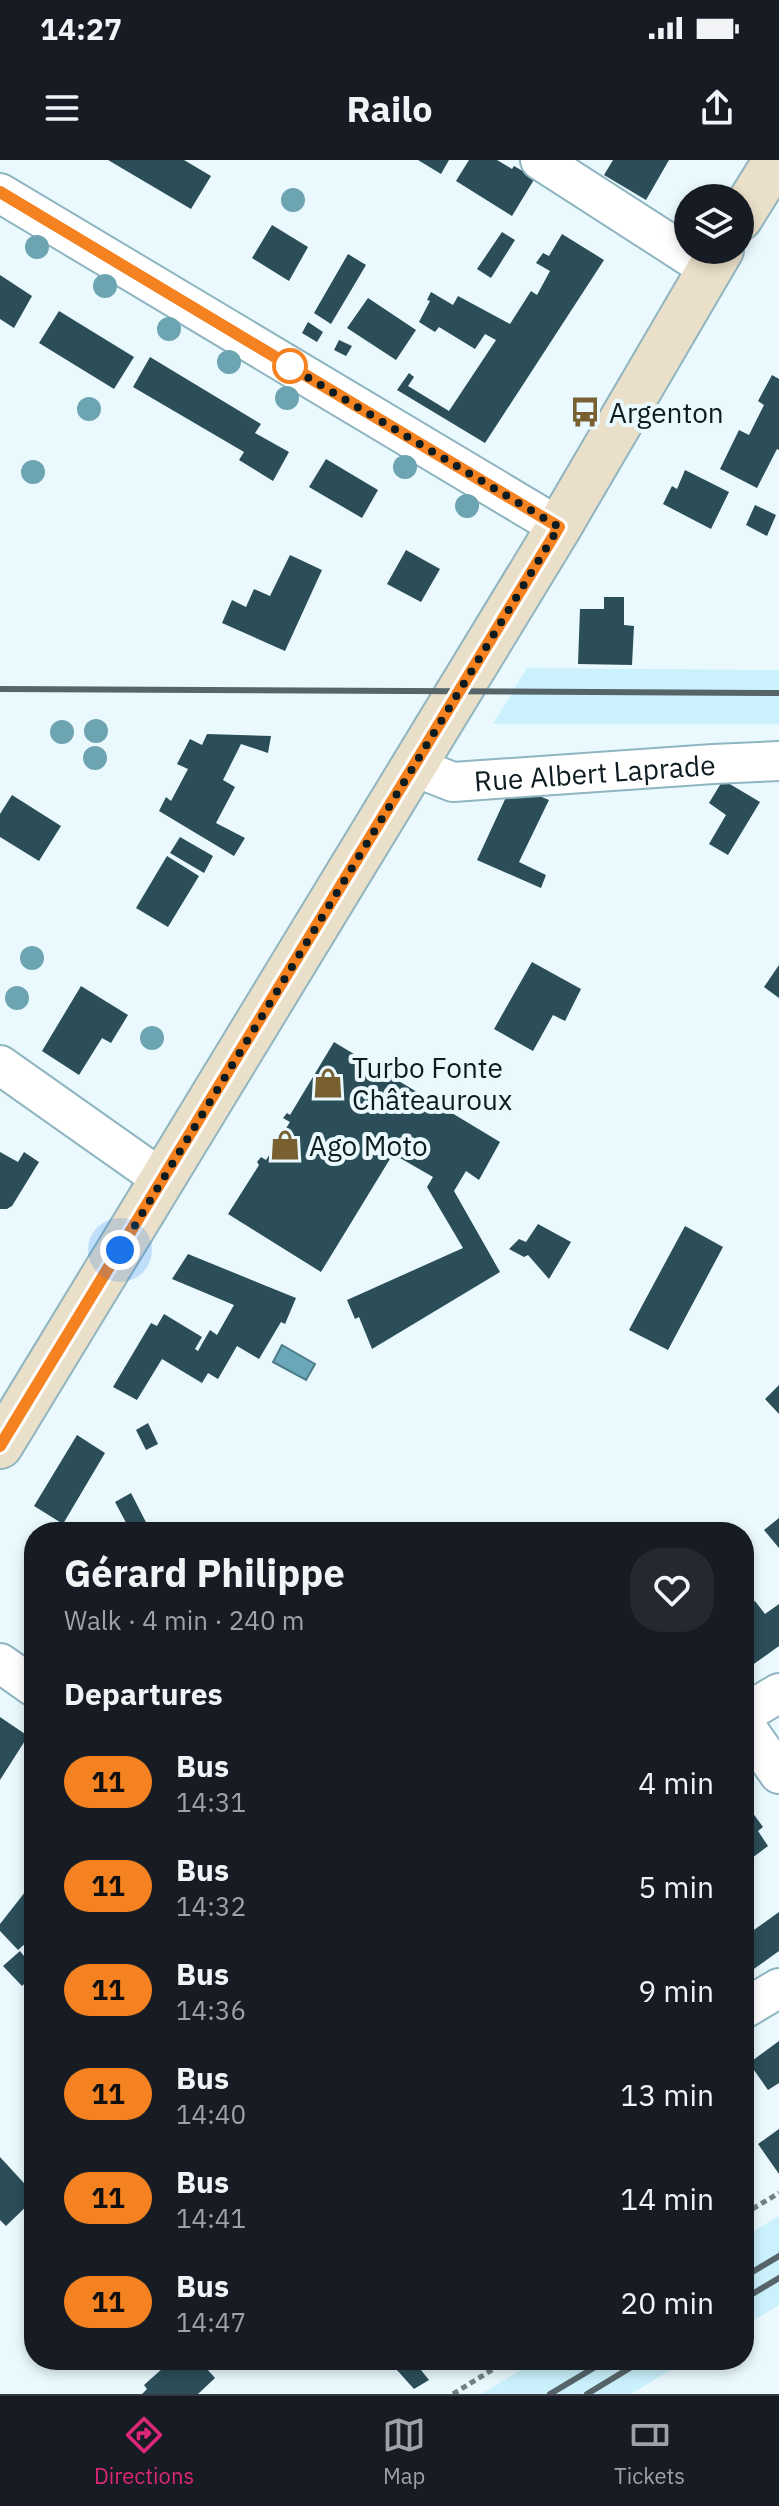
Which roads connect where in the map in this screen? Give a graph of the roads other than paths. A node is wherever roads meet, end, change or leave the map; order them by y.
1 (540, 160) edge
2 (776, 160) edge
3 (0, 193) edge
4 (754, 195) edge
5 (674, 237) edge
6 (713, 264) edge
7 (559, 527) junction
8 (779, 761) edge
9 (412, 766) junction
10 (0, 1065) edge
11 (163, 1180) junction
12 (0, 1446) edge
13 (0, 1663) edge
14 (24, 1680) edge
15 (779, 1693) edge
16 (754, 1708) edge
17 (754, 1738) edge
18 (779, 1774) edge
19 (779, 1988) edge
20 (754, 2003) edge

1 - 5 street
2 - 4 main road
3 - 7 street
6 - 7 main road
7 - 9 main road
8 - 9 street, Rue Albert Laprade
9 - 11 main road
10 - 11 street
11 - 12 main road
13 - 14 street
15 - 16 street
17 - 18 street
19 - 20 street

